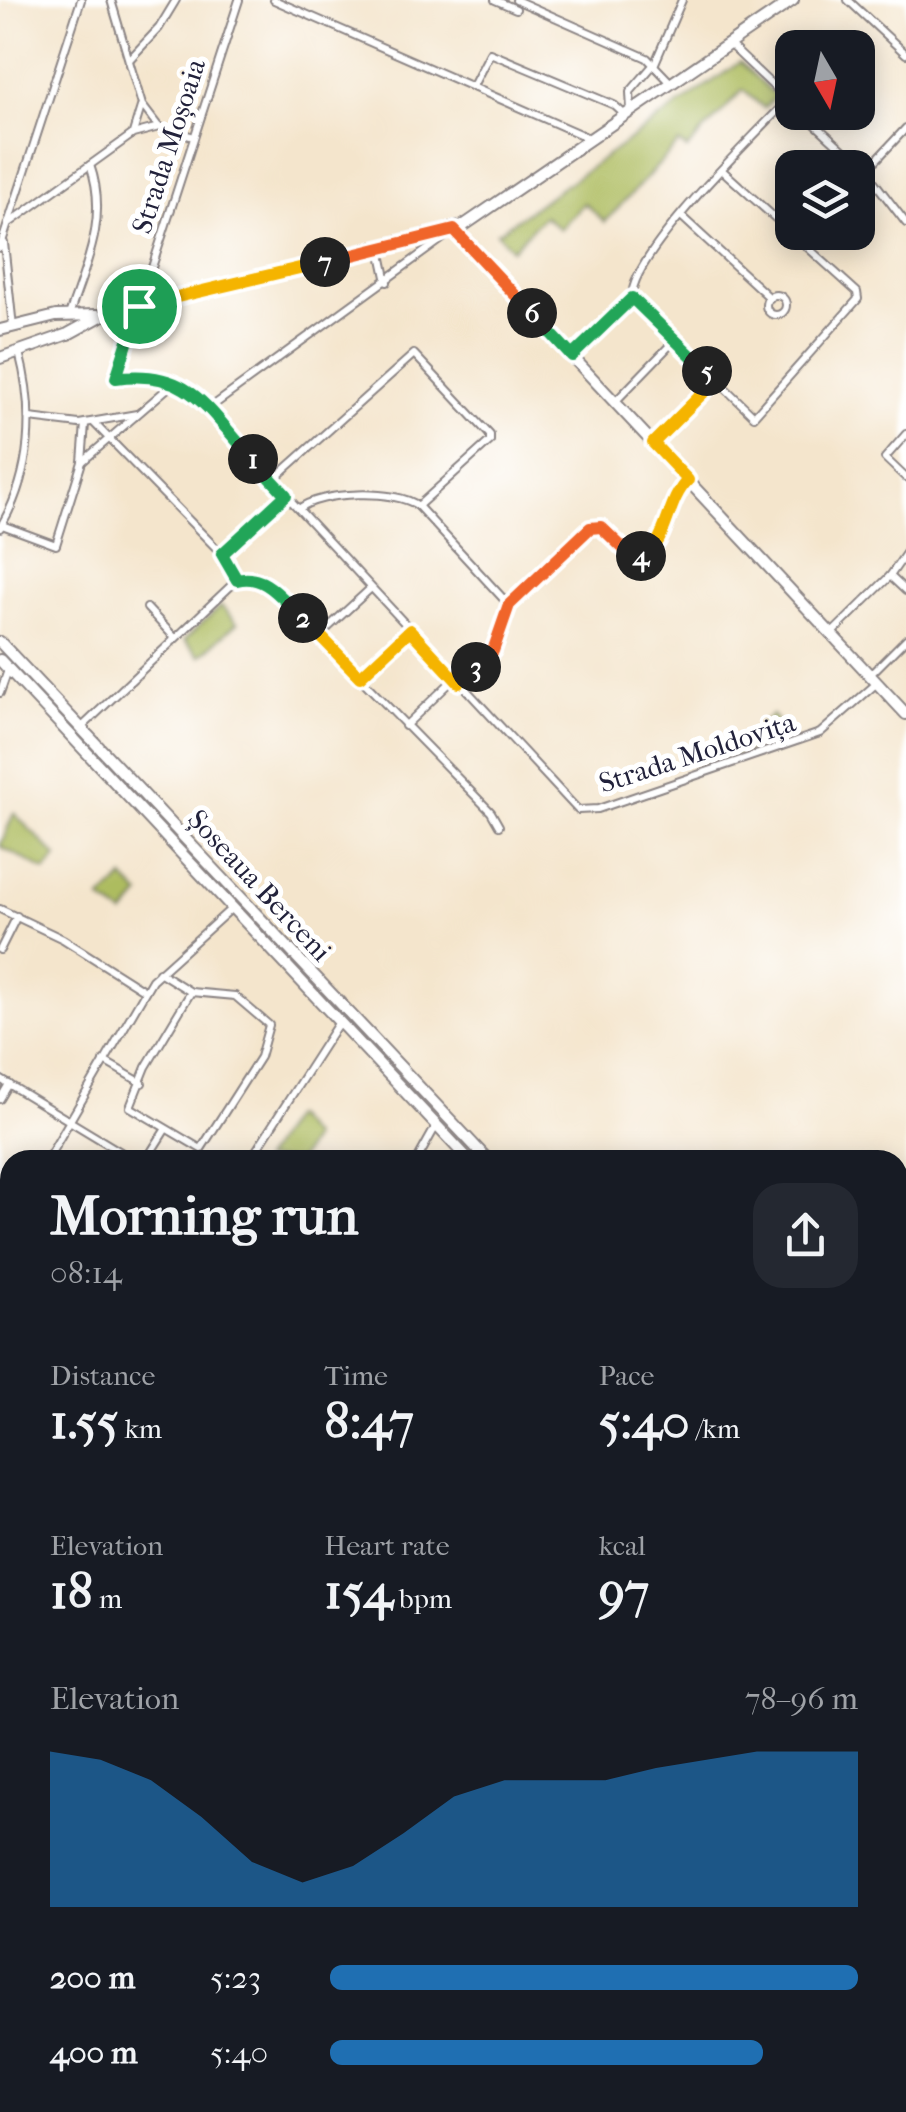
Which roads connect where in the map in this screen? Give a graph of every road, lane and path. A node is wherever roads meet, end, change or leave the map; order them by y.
1 (81, 0) edge
2 (110, 0) edge
3 (176, 0) edge
4 (240, 0) edge
5 (274, 0) edge
6 (495, 0) edge
7 (682, 0) edge
8 (793, 0) edge
9 (848, 0) edge
10 (516, 4) edge
11 (729, 44) junction
12 (906, 54) edge
13 (129, 60) junction
14 (655, 62) junction
15 (672, 84) junction
16 (473, 86) junction
17 (775, 88) edge
18 (142, 104) junction
19 (629, 114) junction
20 (775, 118) edge
21 (159, 127) junction
22 (906, 128) edge
23 (822, 130) edge
24 (133, 134) junction
25 (194, 137) junction
26 (592, 140) junction
27 (843, 150) edge
28 (875, 161) edge
29 (90, 165) junction
30 (723, 172) junction
31 (875, 183) edge
32 (681, 216) junction
33 (906, 223) edge
34 (6, 228) junction
35 (454, 230) junction
36 (0, 248) edge
37 (380, 249) junction
38 (4, 274) edge
39 (387, 282) junction
40 (632, 298) junction
41 (770, 298) dead end
42 (139, 306) junction
43 (69, 315) junction
44 (101, 316) junction
45 (13, 326) junction
46 (0, 330) edge
47 (676, 340) junction
48 (19, 352) junction
49 (572, 356) junction
50 (0, 358) edge
51 (716, 380) junction
52 (176, 382) junction
53 (614, 402) junction
54 (207, 410) junction
55 (138, 414) junction
56 (30, 418) junction
57 (90, 423) junction
58 (906, 434) edge
59 (111, 438) junction
60 (653, 443) junction
61 (82, 462) junction
62 (906, 478) edge
63 (272, 480) junction
64 (688, 480) junction
65 (286, 495) junction
66 (418, 506) junction
67 (299, 509) junction
68 (1, 526) edge
69 (906, 552) edge
70 (222, 554) junction
71 (890, 576) junction
72 (237, 580) junction
73 (371, 588) junction
74 (906, 591) edge
75 (509, 605) junction
76 (147, 608) dead end
77 (410, 630) junction
78 (831, 634) junction
79 (320, 635) junction
80 (175, 638) junction
81 (906, 639) edge
82 (0, 642) edge
83 (4, 664) edge
84 (360, 677) junction
85 (873, 679) junction
86 (457, 681) junction
87 (0, 693) edge
88 (906, 714) edge
89 (405, 726) junction
90 (81, 728) junction
91 (499, 826) dead end
92 (233, 907) junction
93 (0, 908) edge
94 (17, 916) junction
95 (0, 950) edge
96 (301, 962) junction
97 (292, 970) junction
98 (159, 972) junction
99 (145, 990) junction
100 (190, 992) junction
101 (340, 1021) junction
102 (104, 1061) junction
103 (0, 1079) edge
104 (142, 1083) junction
105 (8, 1084) junction
106 (0, 1099) edge
107 (70, 1121) junction
108 (436, 1125) junction
109 (165, 1130) junction
110 (52, 1150) edge
111 (118, 1150) edge
112 (152, 1150) edge
113 (256, 1150) edge
114 (422, 1150) edge
115 (460, 1150) edge
116 (479, 1150) edge

1 - 34 street
2 - 13 street
3 - 13 street
4 - 25 street, Strada Moșoaia
5 - 16 street
6 - 10 street
7 - 14 street
8 - 11 main road
9 - 12 street
10 - 14 street
11 - 15 main road
11 - 17 street
13 - 18 street
14 - 15 street
14 - 19 street
15 - 19 main road
16 - 19 street
16 - 26 street
18 - 21 street
18 - 24 street
19 - 26 main road
20 - 30 street
21 - 24 street
21 - 25 street
22 - 28 street
23 - 27 street
24 - 29 street
25 - 42 street, Strada Moșoaia
26 - 35 main road
29 - 34 street
29 - 43 street
30 - 32 street
30 - 51 street
31 - 33 street
32 - 40 street
32 - 41 street
34 - 36 street
34 - 38 street
35 - 37 main road
35 - 39 street
35 - 49 main road
37 - 39 street
37 - 42 main road
38 - 45 street
39 - 54 street
40 - 47 street
40 - 49 street
42 - 44 main road
42 - 52 street, Strada Moșoaia
43 - 44 main road
43 - 45 main road
44 - 48 main road
45 - 46 main road
47 - 51 street
47 - 53 street
48 - 50 main road
48 - 56 street
49 - 53 main road
51 - 60 street
52 - 54 street, Strada Moldovița
52 - 55 street
53 - 60 main road
54 - 63 street, Strada Moldovița
55 - 57 street
55 - 59 street
56 - 57 street
56 - 68 street
57 - 59 street
57 - 61 street
58 - 62 street
59 - 61 street
59 - 70 street
60 - 64 main road
61 - 68 street
63 - 65 street, Strada Moldovița
63 - 66 street
64 - 75 street
64 - 78 main road
65 - 67 street, Strada Moldovița
65 - 70 street
66 - 67 street
66 - 75 street
67 - 73 street, Strada Moldovița
69 - 71 street
70 - 72 street
71 - 74 street
71 - 78 street
72 - 79 street
72 - 80 street
73 - 77 street, Strada Moldovița
73 - 79 street
75 - 86 street
76 - 80 street
77 - 84 street
77 - 86 street, Strada Moldovița
78 - 85 main road
79 - 84 street
80 - 90 street
81 - 85 street
82 - 90 main road, Șoseaua Berceni
83 - 87 street
83 - 92 main road, Șoseaua Berceni
84 - 89 street
85 - 86 street, Strada Moldovița
85 - 88 main road
86 - 89 street
89 - 91 street
90 - 96 main road, Șoseaua Berceni
92 - 97 main road, Șoseaua Berceni
92 - 98 street
93 - 94 street
94 - 95 street
94 - 99 street
96 - 97 main road
96 - 116 main road, Șoseaua Berceni
97 - 101 main road, Șoseaua Berceni
98 - 99 street
98 - 100 street
99 - 102 street
100 - 104 street
100 - 109 street
101 - 108 main road, Șoseaua Berceni
101 - 113 street
102 - 104 street
102 - 107 street
103 - 105 street
104 - 109 street
105 - 106 street
105 - 107 street
107 - 110 street
107 - 111 street
108 - 114 street
108 - 115 main road, Șoseaua Berceni
109 - 112 street

